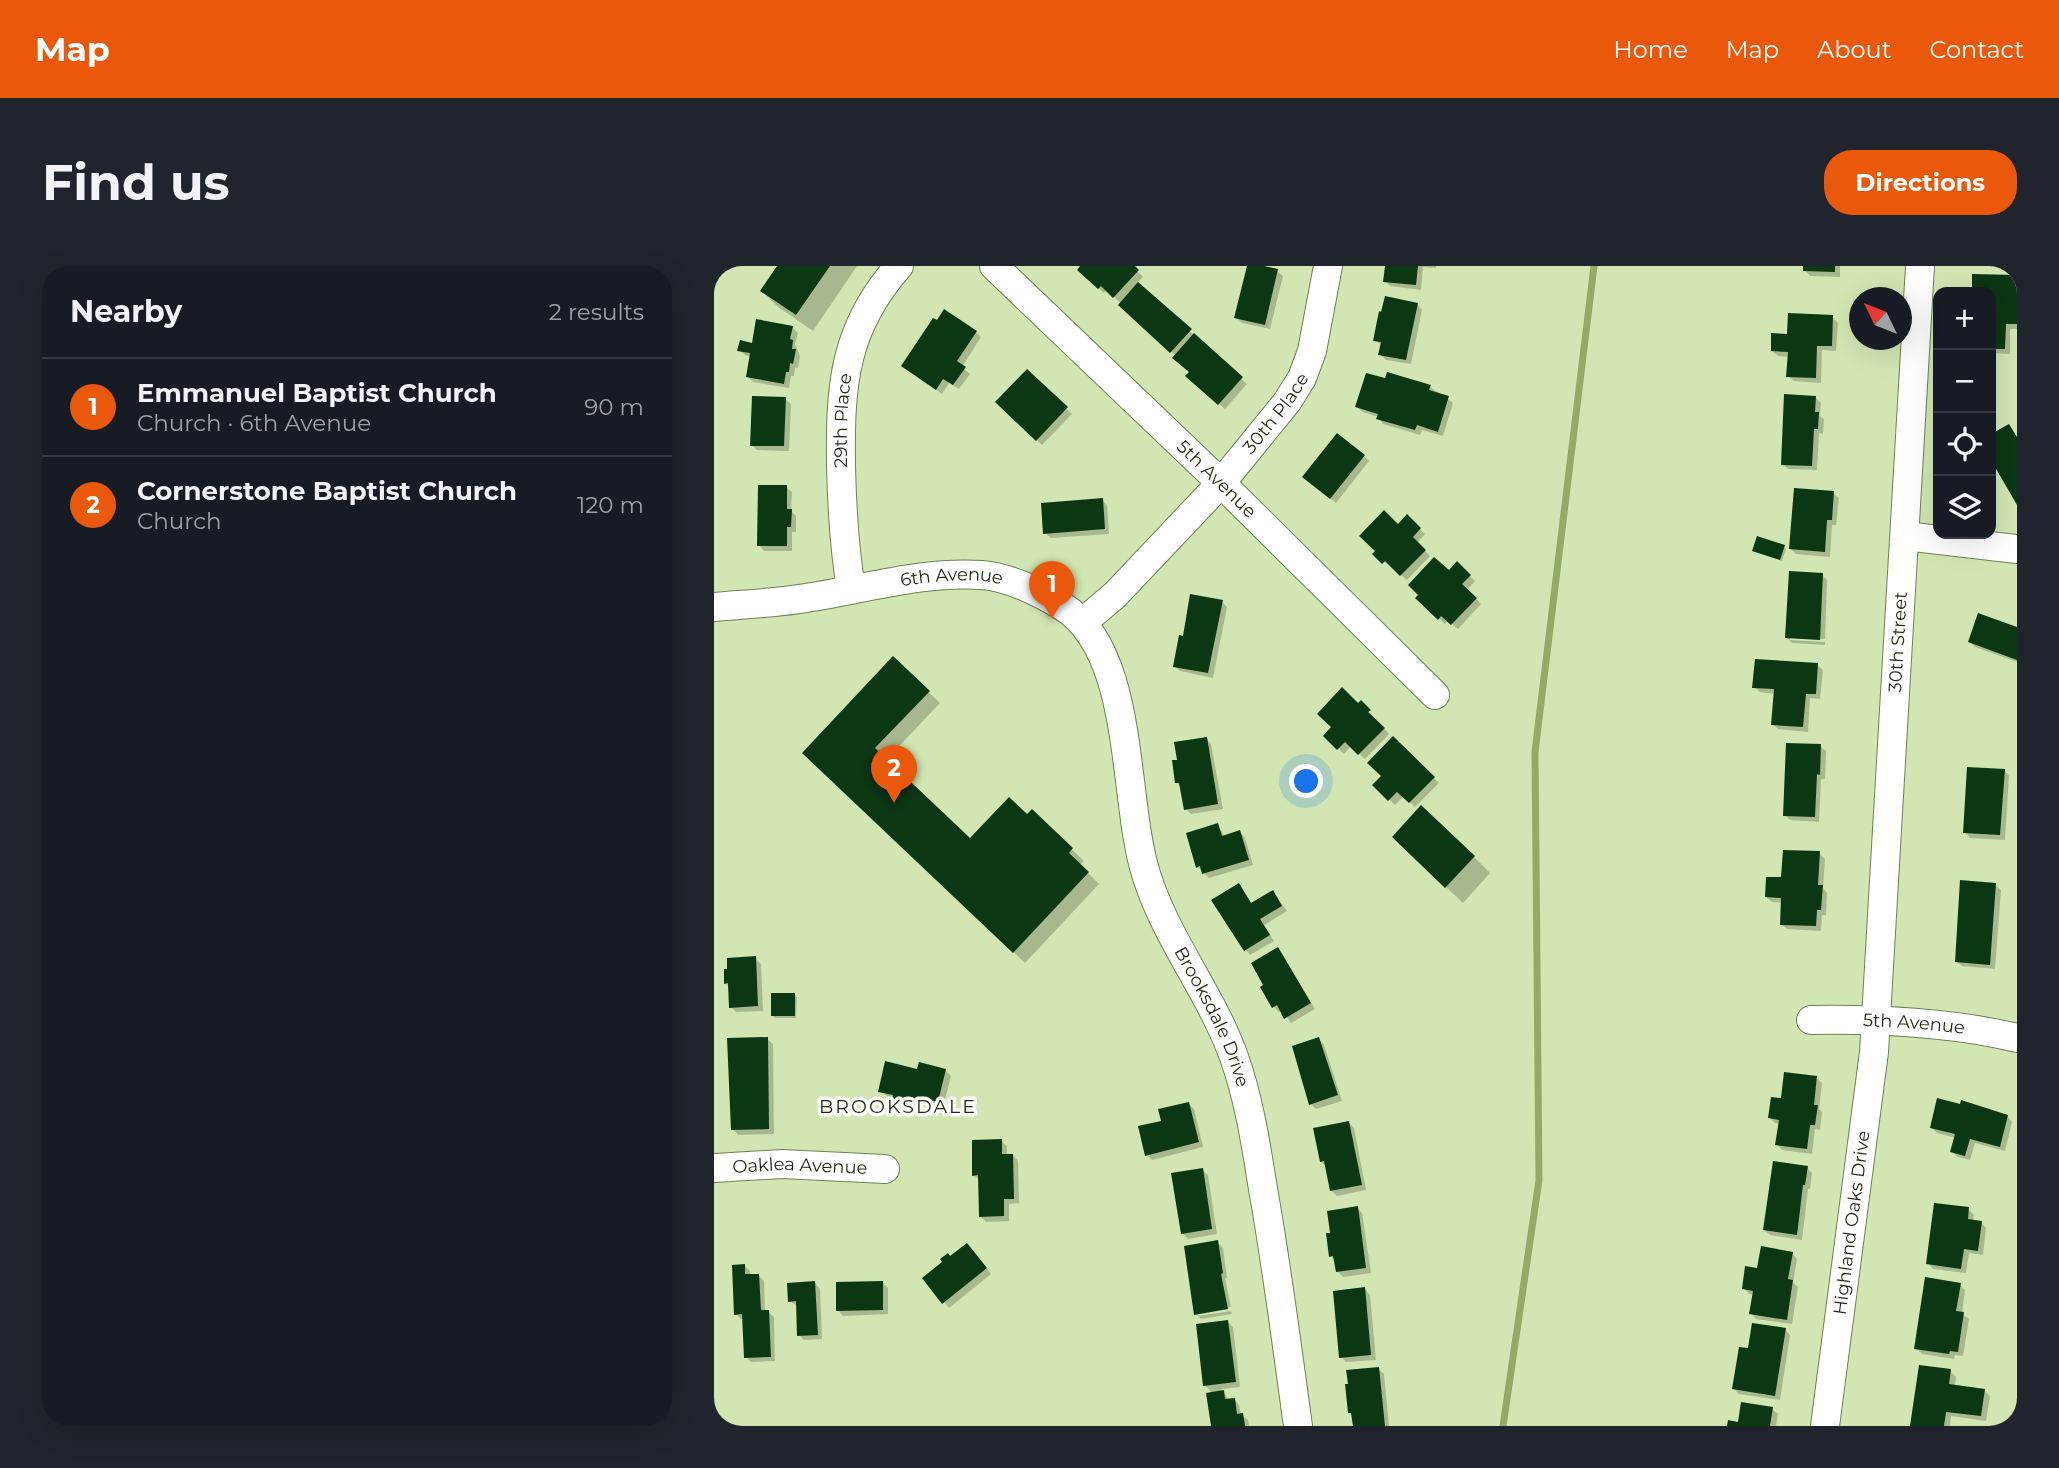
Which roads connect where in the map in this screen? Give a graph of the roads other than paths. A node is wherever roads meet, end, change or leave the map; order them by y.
1 (899, 266) edge
2 (994, 266) edge
3 (1328, 266) edge
4 (1920, 266) edge
5 (1221, 483) junction
6 (1905, 536) junction
7 (2017, 549) edge
8 (851, 589) junction
9 (714, 607) edge
10 (1083, 622) junction
11 (1435, 695) dead end
12 (1876, 1019) junction
13 (1811, 1020) dead end
14 (2017, 1038) edge
15 (714, 1168) edge
16 (885, 1169) dead end
17 (1298, 1426) edge
18 (1825, 1426) edge

1 - 8 street, 29th Place
2 - 5 street, 5th Avenue
3 - 5 street, 30th Place
4 - 6 street, 30th Street
5 - 10 street, 30th Place
5 - 11 street, 5th Avenue
6 - 7 street
6 - 12 street, 30th Street
8 - 9 street
8 - 10 street, 6th Avenue
10 - 17 street, Brooksdale Drive
12 - 13 street, 5th Avenue
12 - 14 street, 5th Avenue
12 - 18 street, Highland Oaks Drive
15 - 16 street, Oaklea Avenue

